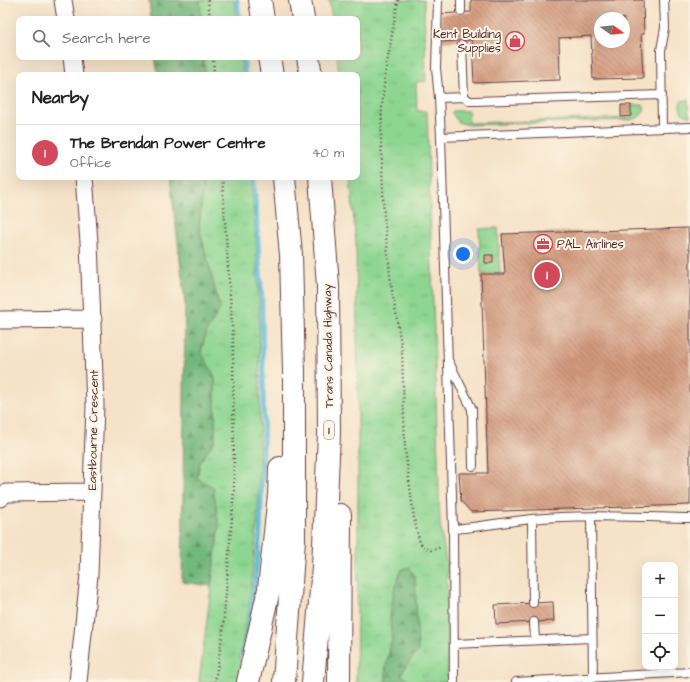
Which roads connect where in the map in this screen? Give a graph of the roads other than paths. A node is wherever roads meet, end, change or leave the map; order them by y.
1 (63, 0) edge
2 (260, 0) edge
3 (300, 0) edge
4 (438, 0) edge
5 (461, 0) edge
6 (664, 0) edge
7 (461, 11) dead end
8 (66, 16) edge
9 (263, 16) edge
10 (303, 16) edge
11 (462, 45) dead end
12 (72, 60) edge
13 (270, 60) edge
14 (308, 60) edge
15 (74, 72) edge
16 (272, 72) edge
17 (310, 72) edge
18 (662, 95) junction
19 (464, 97) junction
20 (440, 98) junction
21 (662, 127) junction
22 (690, 127) edge
23 (441, 137) junction
24 (84, 180) edge
25 (284, 180) edge
26 (320, 180) edge
27 (291, 255) junction
28 (328, 286) junction
29 (93, 319) junction
30 (0, 320) edge
31 (448, 358) junction
32 (473, 466) dead end
33 (92, 492) junction
34 (0, 498) edge
35 (591, 517) junction
36 (690, 518) edge
37 (532, 519) junction
38 (453, 529) junction
39 (533, 603) dead end
40 (534, 622) dead end
41 (592, 638) junction
42 (534, 640) junction
43 (454, 644) junction
44 (690, 672) edge
45 (593, 678) junction
46 (78, 682) edge
47 (248, 682) edge
48 (284, 682) edge
49 (313, 682) edge
50 (340, 682) edge
51 (454, 682) edge
52 (516, 682) edge

1 - 8 street
2 - 9 highway
3 - 10 highway
4 - 20 lane
5 - 7 lane
6 - 18 lane
11 - 19 lane
12 - 15 street
13 - 16 highway
14 - 17 highway
18 - 19 lane
18 - 21 lane
19 - 20 lane
20 - 23 lane
21 - 22 lane
21 - 23 lane
23 - 31 lane
24 - 29 street, Eastbourne Crescent
25 - 27 highway
26 - 28 highway, Trans Canada Highway / 1
27 - 47 highway
27 - 48 highway
28 - 49 highway, Trans Canada Highway / 1
28 - 50 highway
29 - 30 street
29 - 33 street, Eastbourne Crescent
31 - 32 lane
31 - 38 lane
33 - 34 street
33 - 46 street, Eastbourne Crescent
35 - 36 lane
35 - 37 lane
35 - 41 lane
37 - 38 lane
37 - 39 lane
38 - 43 lane
40 - 42 lane
41 - 42 lane
41 - 45 lane
42 - 43 lane
43 - 51 lane
44 - 45 lane
45 - 52 lane

